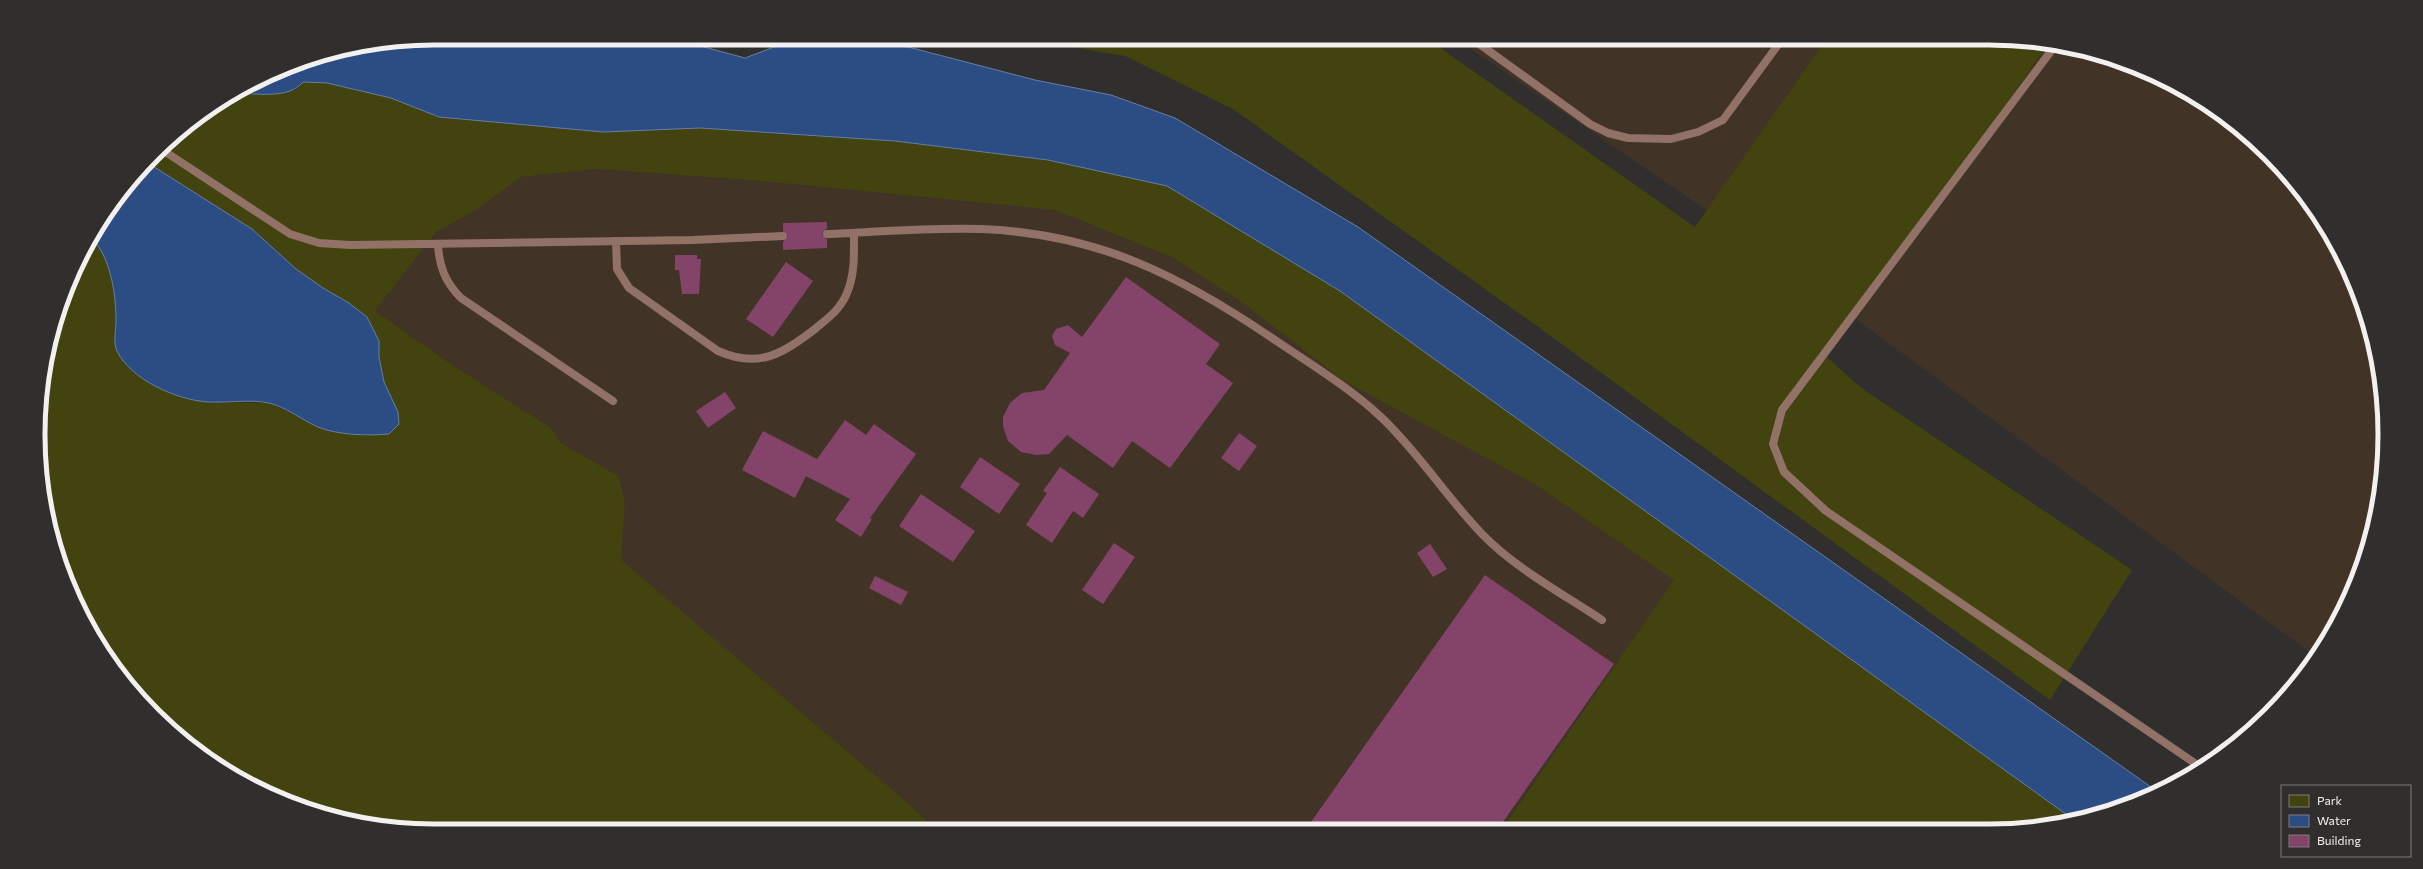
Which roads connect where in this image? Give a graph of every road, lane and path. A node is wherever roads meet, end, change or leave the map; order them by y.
1 (1481, 45) edge
2 (1778, 45) edge
3 (2052, 50) edge
4 (166, 153) edge
5 (854, 233) junction
6 (827, 234) dead end
7 (783, 236) dead end
8 (616, 241) junction
9 (438, 244) junction
10 (612, 401) dead end
11 (1602, 620) dead end
12 (2196, 764) edge

1 - 2 lane
3 - 12 lane
4 - 9 lane
5 - 6 lane
5 - 8 lane
5 - 11 lane
7 - 8 lane
8 - 9 lane
9 - 10 lane

